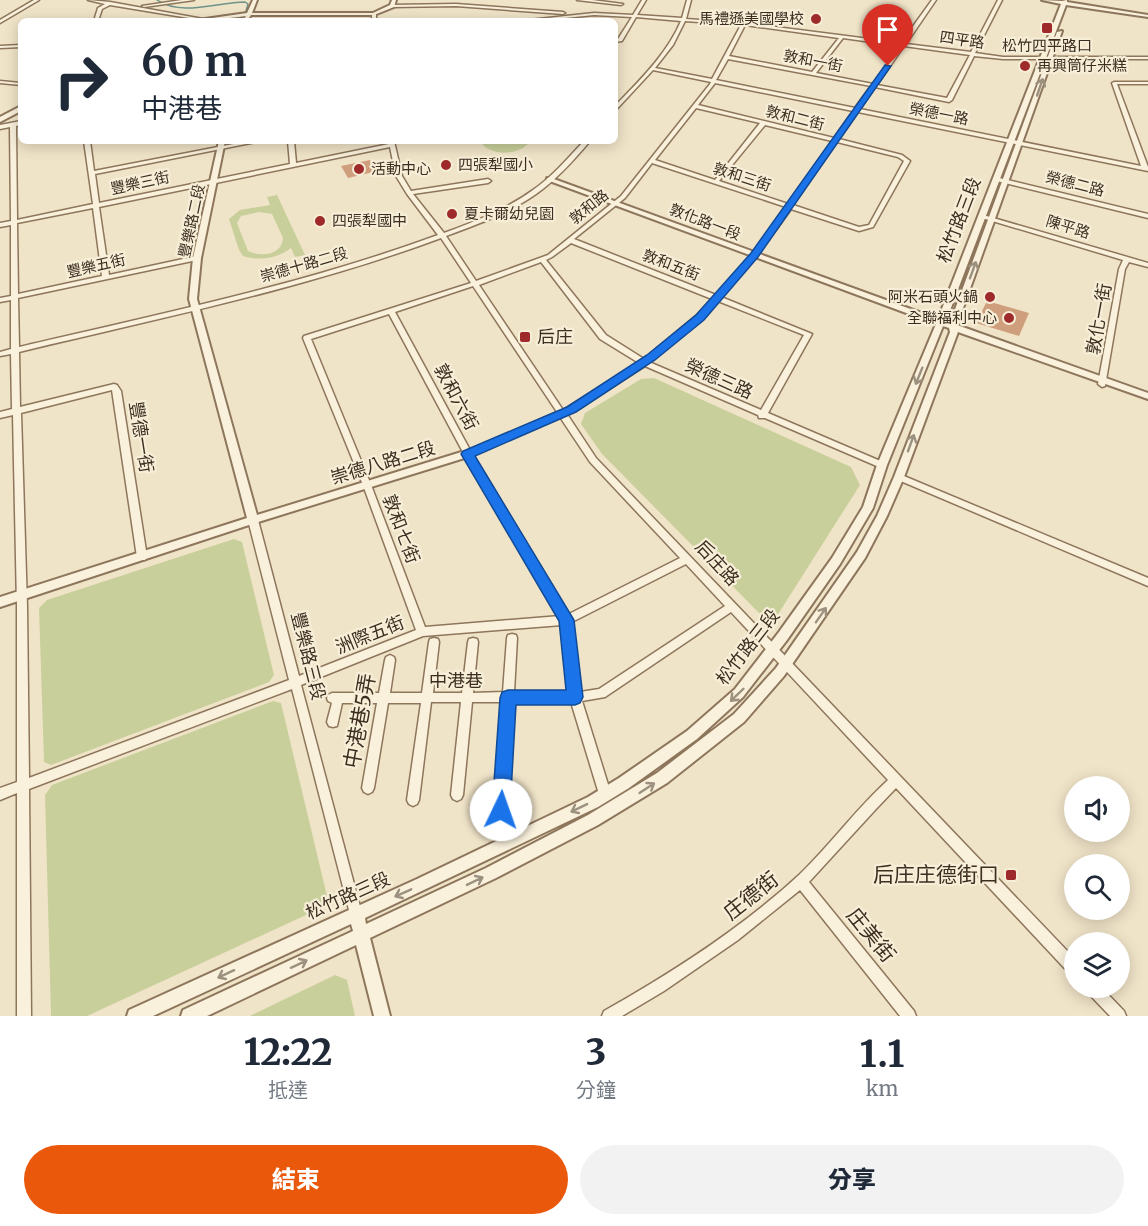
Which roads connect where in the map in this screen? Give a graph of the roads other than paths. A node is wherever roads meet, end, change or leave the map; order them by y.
1 (38, 0) edge
2 (90, 0) edge
3 (192, 0) edge
4 (255, 0) edge
5 (507, 0) edge
6 (579, 0) edge
7 (644, 0) edge
8 (689, 0) edge
9 (934, 0) edge
10 (1000, 0) edge
11 (1044, 0) edge
12 (599, 1) edge
13 (1067, 1) edge
14 (446, 2) edge
15 (110, 3) junction
16 (393, 3) edge
17 (621, 4) dead end
18 (136, 7) junction
19 (501, 8) junction
20 (249, 14) junction
21 (374, 14) junction
22 (591, 14) junction
23 (1148, 15) edge
24 (634, 16) junction
25 (97, 18) edge
26 (196, 18) edge
27 (211, 18) edge
28 (248, 18) edge
29 (374, 18) edge
30 (552, 18) edge
31 (593, 18) edge
32 (685, 19) junction
33 (0, 22) edge
34 (744, 24) junction
35 (842, 37) junction
36 (618, 40) edge
37 (903, 44) junction
38 (18, 46) edge
39 (0, 47) edge
40 (973, 54) junction
41 (727, 57) junction
42 (1148, 58) edge
43 (1041, 59) junction
44 (1050, 59) junction
45 (653, 69) junction
46 (813, 74) junction
47 (714, 81) junction
48 (0, 82) edge
49 (1148, 82) edge
50 (18, 84) edge
51 (874, 86) junction
52 (618, 106) edge
53 (695, 106) junction
54 (18, 110) edge
55 (857, 110) junction
56 (0, 120) edge
57 (763, 123) junction
58 (17, 124) edge
59 (0, 127) edge
60 (837, 141) junction
61 (1010, 141) junction
62 (1019, 142) junction
63 (87, 144) edge
64 (291, 144) edge
65 (387, 144) edge
66 (391, 144) edge
67 (583, 144) edge
68 (221, 145) edge
69 (651, 160) junction
70 (293, 165) junction
71 (1146, 169) edge
72 (92, 173) junction
73 (549, 179) junction
74 (995, 179) junction
75 (214, 181) junction
76 (488, 181) dead end
77 (1005, 181) junction
78 (716, 182) junction
79 (409, 193) junction
80 (616, 203) junction
81 (97, 205) junction
82 (790, 206) junction
83 (981, 216) junction
84 (1148, 216) edge
85 (992, 218) junction
86 (15, 222) junction
87 (0, 225) edge
88 (859, 229) joint
89 (442, 235) junction
90 (570, 240) junction
91 (754, 255) junction
92 (197, 258) junction
93 (1127, 259) junction
94 (543, 261) junction
95 (1148, 265) edge
96 (106, 278) junction
97 (475, 284) junction
98 (15, 297) junction
99 (718, 298) junction
100 (0, 300) edge
101 (195, 307) junction
102 (391, 311) junction
103 (941, 321) junction
104 (953, 326) junction
105 (307, 338) joint
106 (15, 350) junction
107 (0, 354) edge
108 (644, 363) junction
109 (1103, 382) junction
110 (1148, 396) edge
111 (1148, 401) edge
112 (17, 411) junction
113 (561, 414) junction
114 (0, 415) edge
115 (762, 416) junction
116 (468, 454) junction
117 (882, 465) junction
118 (899, 477) junction
119 (367, 485) junction
120 (253, 520) junction
121 (142, 557) junction
122 (688, 559) junction
123 (1148, 582) edge
124 (22, 596) junction
125 (0, 602) edge
126 (732, 606) junction
127 (567, 620) junction
128 (422, 632) junction
129 (512, 638) dead end
130 (434, 642) dead end
131 (473, 642) dead end
132 (774, 650) junction
133 (390, 660) dead end
134 (787, 662) junction
135 (294, 683) junction
136 (575, 697) junction
137 (384, 698) junction
138 (427, 698) junction
139 (467, 698) junction
140 (508, 698) junction
141 (333, 722) dead end
142 (896, 781) junction
143 (22, 786) junction
144 (368, 788) dead end
145 (0, 794) edge
146 (605, 794) junction
147 (456, 795) dead end
148 (414, 800) dead end
149 (501, 810) dead end
150 (801, 881) junction
151 (356, 914) junction
152 (361, 935) junction
153 (1064, 957) edge
154 (1102, 998) edge
155 (24, 1016) edge
156 (135, 1016) edge
157 (189, 1016) edge
158 (382, 1016) edge
159 (609, 1016) edge
160 (909, 1016) edge
161 (1119, 1016) edge

1 - 33 street
2 - 15 street
3 - 18 street
4 - 20 street
5 - 19 street
6 - 12 street
7 - 24 street
8 - 32 street
9 - 37 street, 崇德八路二段
10 - 40 street
11 - 13 street
12 - 17 street
12 - 22 street
13 - 23 street
13 - 43 street, 松竹路三段
13 - 44 street, 松竹路三段
14 - 16 street
14 - 19 street
15 - 18 street
15 - 25 street
16 - 21 street
18 - 26 street
19 - 22 street
20 - 21 street
20 - 27 street
20 - 28 street
21 - 29 street
22 - 24 street, 四平路
22 - 30 street, 四平路
22 - 31 street
24 - 32 street, 四平路
24 - 36 street
32 - 34 street, 四平路
32 - 45 street
34 - 35 street, 四平路
34 - 41 street, 敦和路
35 - 37 street, 四平路
35 - 46 street
37 - 40 street, 四平路
37 - 51 street, 崇德八路二段
38 - 39 street
40 - 43 street, 四平路
40 - 51 street, 敦和一街
41 - 46 street, 敦和一街
41 - 47 street, 敦和路
42 - 44 street, 四平路
43 - 44 street, 四平路
43 - 61 street, 松竹路三段
62 -> 44 street, 松竹路三段
45 - 47 street, 榮德一路
45 - 52 street
46 - 51 street, 敦和一街
47 - 53 street, 敦和路
47 - 55 street, 榮德一路
48 - 50 street
49 - 71 street
51 - 55 street, 崇德八路二段
53 - 57 street, 敦和二街
53 - 69 street, 敦和路
54 - 56 street
55 - 60 street, 崇德八路二段
55 - 61 street, 榮德一路
57 - 60 street, 敦和二街
57 - 78 street
58 - 59 street
58 - 86 street
60 - 82 street, 崇德八路二段
60 - 88 street, 敦和二街
61 - 62 street, 榮德一路
61 - 74 street, 松竹路三段
62 - 71 street, 榮德一路
62 - 77 street, 松竹路三段
63 - 72 street
64 - 70 street
65 - 70 street, 豐樂三街
66 - 79 street, 后庄路
67 - 73 street, 崇德十路二段
68 - 72 street
68 - 75 street, 豐樂路二段
69 - 78 street, 敦和三街
69 - 80 street, 敦和路
70 - 75 street, 豐樂三街
72 - 81 street
73 - 80 street, 敦化路一段
73 - 89 street, 崇德十路二段
74 - 77 street, 榮德二路
74 - 83 street, 松竹路三段
75 - 81 street, 豐樂三街
75 - 92 street, 豐樂路二段
76 - 79 street
77 - 84 street, 榮德二路
77 - 85 street, 松竹路三段
78 - 82 street, 敦和三街
79 - 89 street, 后庄路
80 - 90 street, 敦和路
80 - 91 street, 敦化路一段
81 - 86 street, 豐樂三街
81 - 96 street
82 - 88 street, 敦和三街
82 - 91 street, 崇德八路二段
83 - 85 street, 陳平路
83 - 103 street, 松竹路三段
85 - 93 street, 陳平路
104 -> 85 street, 松竹路三段
86 - 87 street, 豐樂三街
86 - 98 street
89 - 97 street, 后庄路
89 - 101 street, 崇德十路二段
90 - 94 street, 敦和路
90 - 99 street, 敦和五街
91 - 99 street, 崇德八路二段
91 - 103 street, 敦化路一段
92 - 96 street, 豐樂五街
92 - 101 street, 豐樂路二段
93 - 95 street, 陳平路
93 - 109 street, 敦化一街
94 - 97 street, 敦和路
94 - 108 street, 榮德三路
96 - 98 street, 豐樂五街
97 - 102 street, 敦和路
97 - 113 street, 后庄路
98 - 100 street, 豐樂五街
98 - 106 street
99 - 108 street, 崇德八路二段
99 - 115 street, 敦和五街
101 - 106 street, 崇德十路二段
101 - 120 street, 豐樂路三段
102 - 105 street, 敦和路
102 - 116 street, 敦和六街
103 - 104 street, 敦化路一段
103 -> 117 street, 松竹路三段
104 - 109 street, 敦化路一段
118 -> 104 street, 松竹路三段
105 - 119 street, 敦和七街
106 - 107 street, 崇德十路二段
106 - 112 street
108 - 113 street, 崇德八路二段
108 - 115 street, 榮德三路
109 - 110 street, 敦化路一段
109 - 111 street, 敦化路一段
112 - 114 street
112 - 121 street, 豐德一街
112 - 124 street
113 - 116 street, 崇德八路二段
113 - 122 street, 后庄路
115 - 117 street, 榮德三路
116 - 119 street, 崇德八路二段
116 - 127 street, 敦和六街
117 - 132 street, 松竹路三段
118 - 123 street
134 -> 118 street, 松竹路三段
119 - 120 street, 崇德八路二段
119 - 128 street, 敦和七街
120 - 121 street, 崇德八路二段
120 - 135 street, 豐樂路三段
121 - 124 street, 崇德八路二段
122 - 126 street, 后庄路
122 - 127 street, 洲際五街
124 - 125 street, 崇德八路二段
124 - 143 street
126 - 132 street, 后庄路
126 - 136 street, 中港巷
127 - 128 street, 洲際五街
127 - 136 street
128 - 135 street, 洲際五街
129 - 140 street
130 - 138 street
131 - 139 street
132 - 134 street, 后庄路
132 -> 146 street, 松竹路三段
133 - 137 street, 中港巷5弄
134 - 142 street, 后庄路
152 -> 134 street, 松竹路三段
135 - 143 street, 洲際五街
135 - 151 street, 豐樂路三段
136 - 140 street, 中港巷
136 - 146 street
137 - 138 street, 中港巷
137 - 141 street, 中港巷
137 - 144 street, 中港巷5弄
138 - 139 street, 中港巷
138 - 148 street
139 - 140 street, 中港巷
139 - 147 street
140 - 149 street
142 - 150 street, 庄德街
142 - 153 street, 后庄路
143 - 145 street, 洲際五街
143 - 155 street
146 -> 151 street, 松竹路三段
150 - 159 street, 庄德街
150 - 160 street, 庄美街
151 - 152 street, 豐樂路三段
151 -> 156 street, 松竹路三段
157 -> 152 street, 松竹路三段
152 - 158 street, 豐樂路三段
154 - 161 street

